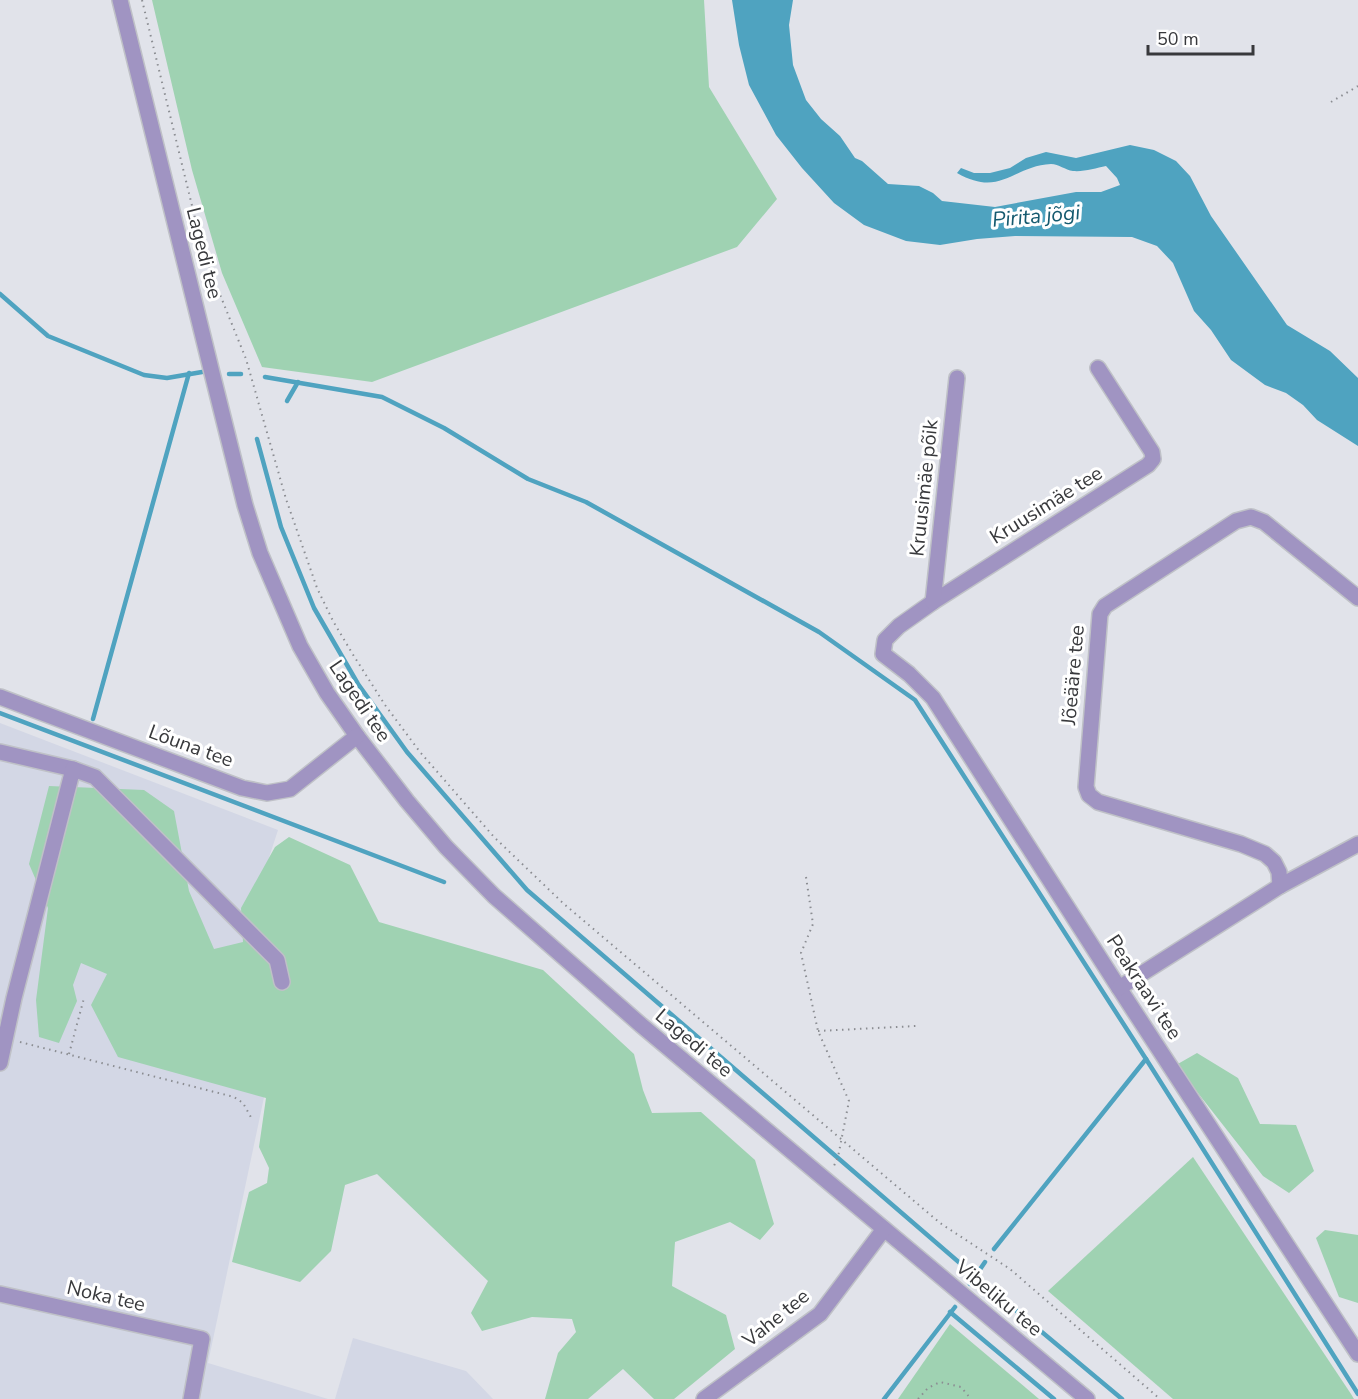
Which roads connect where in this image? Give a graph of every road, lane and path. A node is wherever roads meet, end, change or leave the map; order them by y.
1 (120, 0) edge
2 (142, 0) edge
3 (1358, 86) edge
4 (1331, 102) dead end
5 (1098, 368) dead end
6 (957, 378) dead end
7 (1358, 598) edge
8 (933, 602) junction
9 (883, 654) joint
10 (0, 697) edge
11 (357, 736) junction
12 (0, 752) edge
13 (73, 769) junction
14 (1358, 844) edge
15 (806, 877) dead end
16 (1280, 886) junction
17 (282, 982) dead end
18 (1119, 988) junction
19 (84, 999) dead end
20 (916, 1026) dead end
21 (818, 1031) junction
22 (5, 1038) junction
23 (69, 1054) junction
24 (0, 1063) edge
25 (252, 1119) dead end
26 (842, 1140) junction
27 (827, 1182) junction
28 (884, 1229) junction
29 (0, 1294) edge
30 (1358, 1354) edge
31 (191, 1399) edge
32 (705, 1399) edge
33 (918, 1399) edge
34 (971, 1399) edge
35 (1087, 1399) edge
36 (1160, 1399) edge

1 - 11 street, Lagedi tee
2 - 26 path
3 - 4 path
5 - 8 street, Kruusimäe tee
6 - 8 street, Kruusimäe põik
7 - 16 street, Jõeääre tee
8 - 9 street, Kruusimäe tee
9 - 18 street, Peakraavi tee
10 - 11 street, Lõuna tee
11 - 27 street, Lagedi tee
12 - 13 street
13 - 17 street
13 - 22 street
14 - 16 street
15 - 21 path
16 - 18 street
18 - 30 street, Peakraavi tee
19 - 23 path
20 - 21 path
21 - 26 path
22 - 23 path
22 - 24 street
23 - 25 path
26 - 27 path
26 - 36 path
27 - 28 street, Lagedi tee
28 - 32 street, Vahe tee
28 - 35 street, Vibeliku tee
29 - 31 street, Noka tee
33 - 34 path

